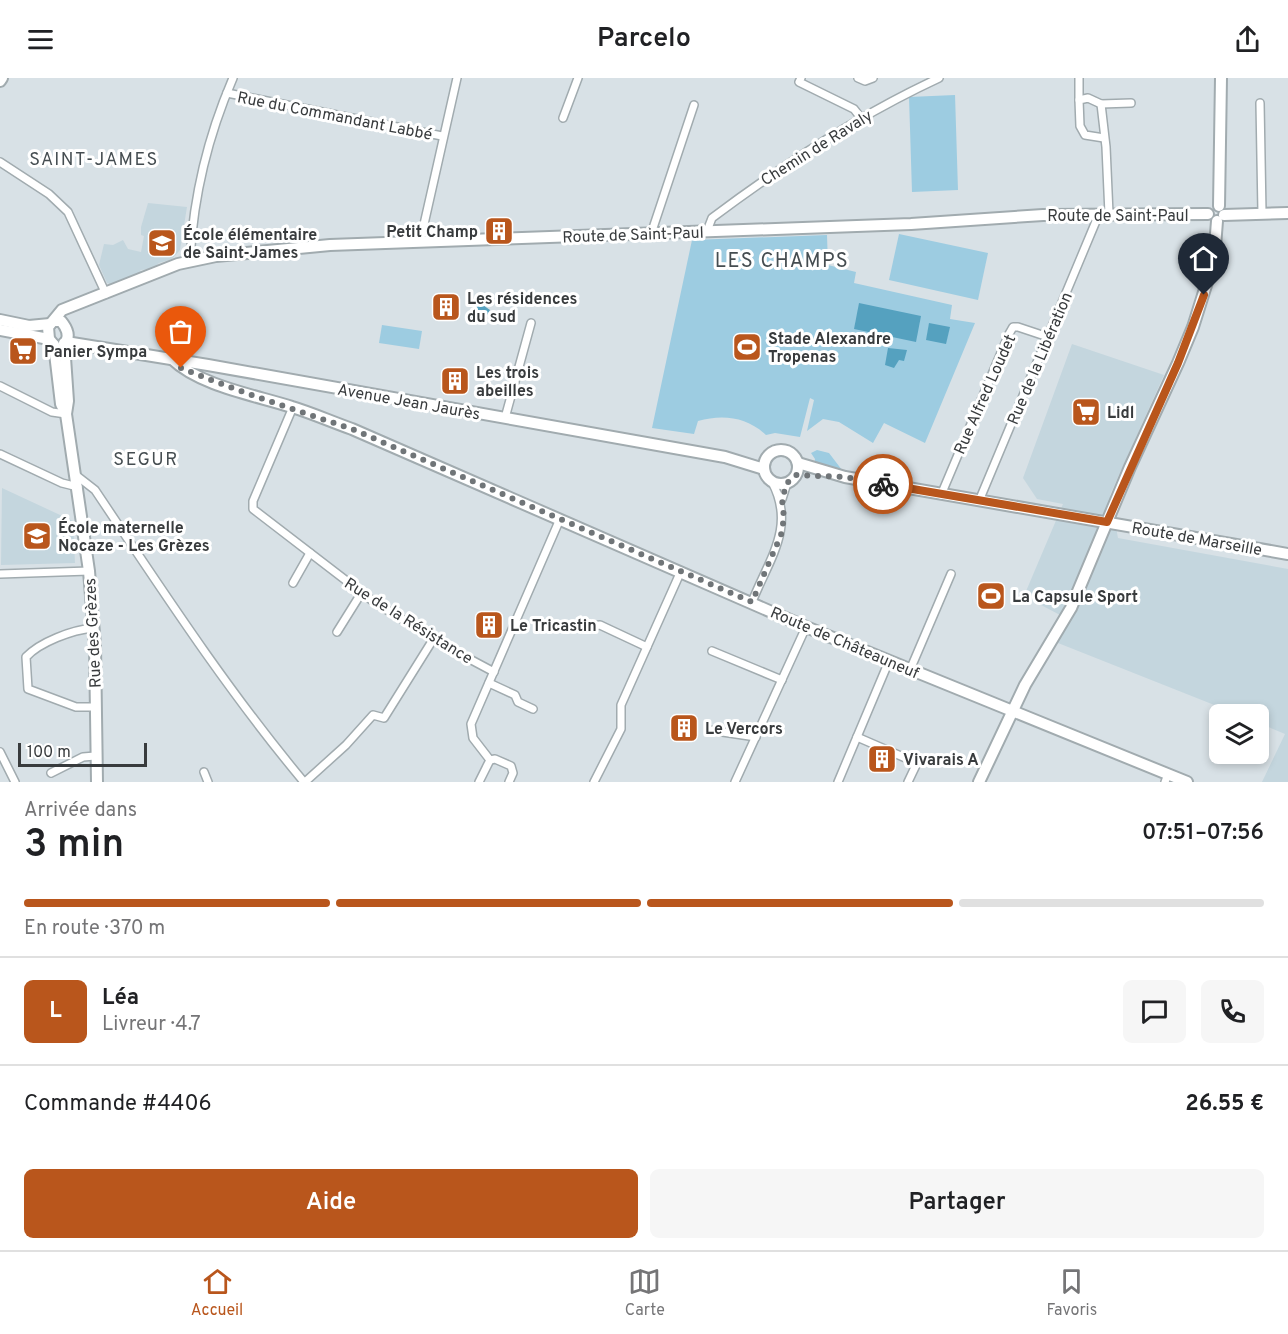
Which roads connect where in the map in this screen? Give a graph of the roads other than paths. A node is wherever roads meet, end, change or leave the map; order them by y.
1 (233, 78) edge
2 (457, 78) edge
3 (578, 78) edge
4 (790, 78) edge
5 (858, 78) edge
6 (873, 78) edge
7 (939, 78) edge
8 (1079, 78) edge
9 (1221, 78) edge
10 (800, 80) edge
11 (227, 93) junction
12 (1079, 100) junction
13 (1131, 103) dead end
14 (1260, 103) dead end
15 (1101, 104) junction
16 (694, 105) dead end
17 (563, 118) dead end
18 (861, 118) junction
19 (442, 136) junction
20 (1104, 138) junction
21 (0, 162) edge
22 (1262, 213) junction
23 (1288, 213) edge
24 (1104, 214) junction
25 (1217, 214) junction
26 (707, 231) junction
27 (651, 234) junction
28 (420, 242) junction
29 (190, 261) junction
30 (106, 294) junction
31 (0, 320) edge
32 (531, 323) dead end
33 (0, 330) edge
34 (58, 334) junction
35 (1048, 338) junction
36 (172, 359) junction
37 (0, 386) edge
38 (293, 407) junction
39 (66, 414) junction
40 (505, 418) junction
41 (0, 454) edge
42 (725, 457) junction
43 (766, 457) junction
44 (798, 463) junction
45 (764, 469) junction
46 (796, 475) junction
47 (845, 477) junction
48 (78, 481) junction
49 (772, 482) junction
50 (787, 483) junction
51 (941, 495) junction
52 (782, 499) junction
53 (979, 501) junction
54 (560, 519) junction
55 (1107, 522) junction
56 (310, 553) junction
57 (1288, 554) edge
58 (89, 571) junction
59 (681, 571) junction
60 (0, 574) edge
61 (951, 574) dead end
62 (293, 583) dead end
63 (362, 592) junction
64 (752, 602) junction
65 (591, 626) dead end
66 (806, 627) junction
67 (93, 628) junction
68 (337, 632) dead end
69 (434, 638) junction
70 (647, 646) junction
71 (712, 651) dead end
72 (889, 661) junction
73 (910, 670) junction
74 (494, 672) junction
75 (782, 680) junction
76 (489, 683) junction
77 (96, 707) junction
78 (533, 709) dead end
79 (1013, 710) junction
80 (709, 730) dead end
81 (756, 737) junction
82 (857, 737) junction
83 (0, 752) edge
84 (95, 756) junction
85 (490, 760) junction
86 (204, 772) dead end
87 (51, 773) dead end
88 (1166, 778) edge
89 (15, 782) edge
90 (97, 782) edge
91 (208, 782) edge
92 (304, 782) edge
93 (479, 782) edge
94 (509, 782) edge
95 (594, 782) edge
96 (735, 782) edge
97 (838, 782) edge
98 (908, 782) edge
99 (979, 782) edge
100 (1188, 782) edge

1 - 11 street
2 - 19 street
3 - 17 street
4 - 10 street
5 - 6 street
7 - 18 street, Chemin de Ravaly
8 - 12 street
9 - 25 main road
10 - 18 street
11 - 19 street, Rue du Commandant Labbé
11 - 29 street
12 - 15 street
12 - 20 street
13 - 15 street
14 - 22 street
15 - 20 street
16 - 27 street
18 - 26 street, Chemin de Ravaly
19 - 28 street
20 - 24 street
21 - 30 street
22 - 23 main road, Route de Saint-Paul
22 - 25 main road, Route de Saint-Paul
24 - 25 main road, Route de Saint-Paul
24 - 26 main road, Route de Saint-Paul
24 - 35 street, Rue de la Libération
25 - 55 main road
26 - 27 main road, Route de Saint-Paul
27 - 28 main road, Route de Saint-Paul
28 - 29 main road, Route de Saint-Paul
29 - 30 main road, Route de Saint-Paul
30 - 34 main road, Route de Saint-Paul
31 - 34 main road, Avenue Jean Jaurès
32 - 40 street
33 - 34 main road, Avenue Jean Jaurès
34 - 36 main road, Avenue Jean Jaurès
34 - 39 main road, Rue des Grèzes
35 - 51 street, Rue Alfred Loudet
35 - 53 street, Rue de la Libération
36 - 38 main road, Route de Châteauneuf
36 - 40 main road, Avenue Jean Jaurès
37 - 39 street
38 - 54 main road, Route de Châteauneuf
38 - 56 street, Rue de la Résistance
39 - 48 main road, Rue des Grèzes
40 - 42 main road, Avenue Jean Jaurès
41 - 48 street
42 - 43 main road, Avenue Jean Jaurès
42 - 45 main road, Avenue Jean Jaurès
43 - 44 main road
43 - 45 main road
44 - 46 main road
44 - 47 main road
45 - 49 main road
46 - 47 main road
46 - 50 main road
47 - 51 main road
48 - 58 main road, Rue des Grèzes
48 - 92 street
49 - 50 main road
49 - 52 street
50 - 52 street
51 - 53 main road
52 - 64 street
53 - 55 main road
54 - 59 main road, Route de Châteauneuf
54 - 74 street, Rue de la Résistance
55 - 57 main road, Route de Marseille
55 - 79 main road
56 - 62 street
56 - 63 street, Rue de la Résistance
58 - 60 street
58 - 67 main road, Rue des Grèzes
59 - 64 main road, Route de Châteauneuf
59 - 70 street
61 - 73 street
63 - 68 street
63 - 69 street, Rue de la Résistance
64 - 66 main road, Route de Châteauneuf
65 - 70 street
66 - 72 main road, Route de Châteauneuf
66 - 75 street
67 - 77 main road, Rue des Grèzes
67 - 77 street
69 - 74 street, Rue de la Résistance
69 - 92 street
70 - 95 street
71 - 75 street
72 - 73 main road, Route de Châteauneuf
72 - 82 street
73 - 79 main road, Route de Châteauneuf
74 - 76 street
75 - 81 street
76 - 78 street
76 - 85 street
77 - 84 main road, Rue des Grèzes
79 - 88 main road, Route de Châteauneuf
79 - 99 main road
80 - 81 street
81 - 96 street
82 - 97 street
82 - 98 street
83 - 89 street
84 - 87 street
84 - 90 main road, Rue des Grèzes
85 - 93 street
85 - 94 street
86 - 91 street
88 - 100 main road, Route de Châteauneuf

